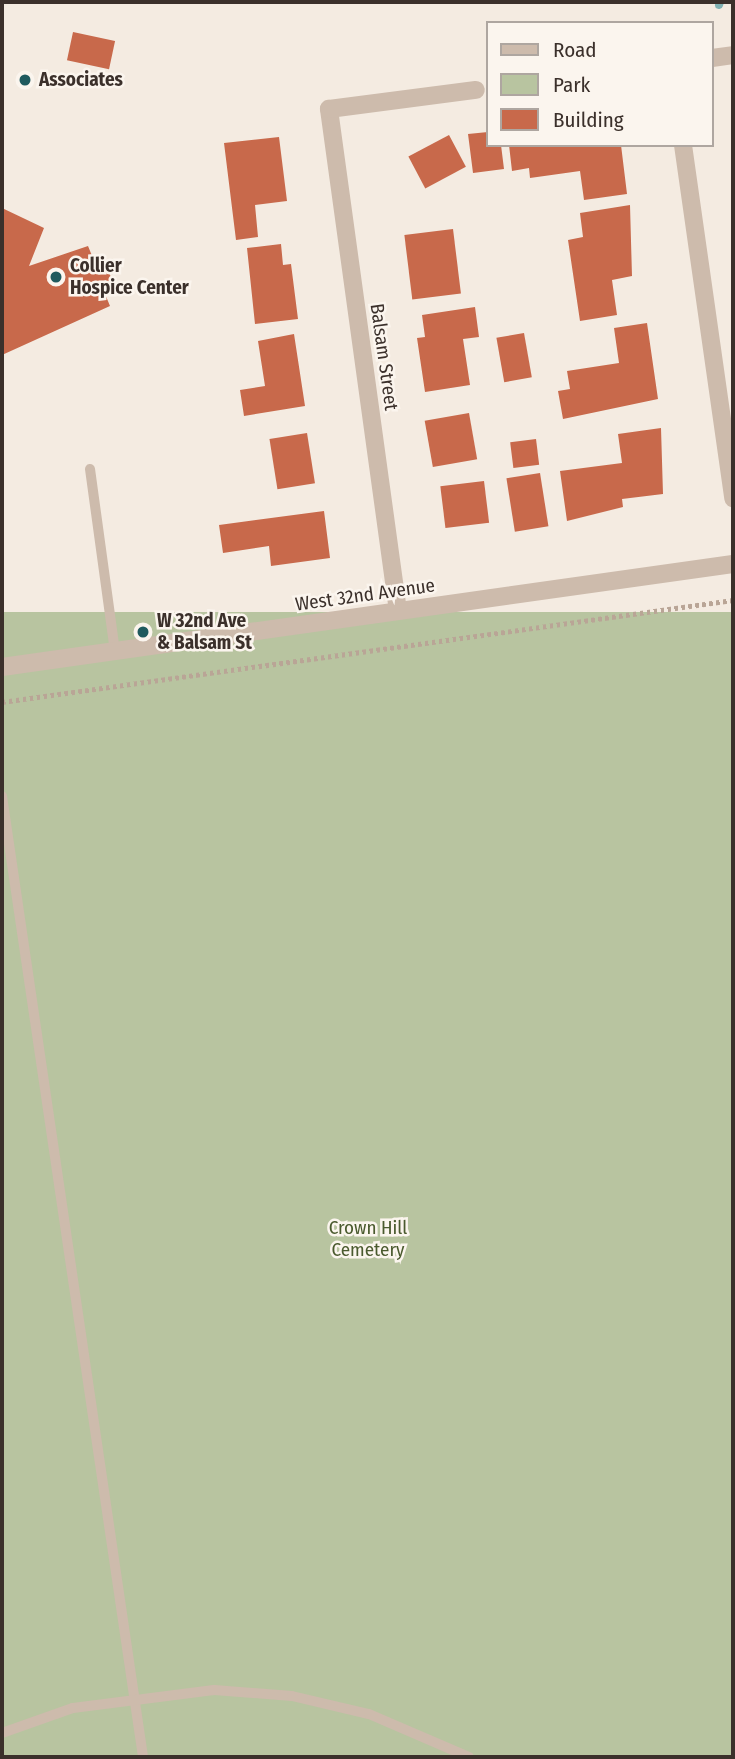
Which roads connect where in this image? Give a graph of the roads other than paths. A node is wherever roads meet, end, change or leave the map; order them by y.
1 (733, 55) edge
2 (714, 58) edge
3 (476, 90) dead end
4 (683, 147) edge
5 (90, 469) dead end
6 (733, 498) edge
7 (733, 564) edge
8 (398, 611) junction
9 (115, 652) junction
10 (2, 667) edge
11 (2, 796) edge
12 (135, 1696) junction
13 (2, 1733) edge
14 (143, 1757) edge
15 (469, 1757) edge

1 - 2 street
3 - 8 street, Balsam Street
4 - 6 street
5 - 9 lane
7 - 8 street, West 32nd Avenue
8 - 9 street, West 32nd Avenue
9 - 10 street, West 32nd Avenue
11 - 12 lane
12 - 13 lane
12 - 14 lane
12 - 15 lane

